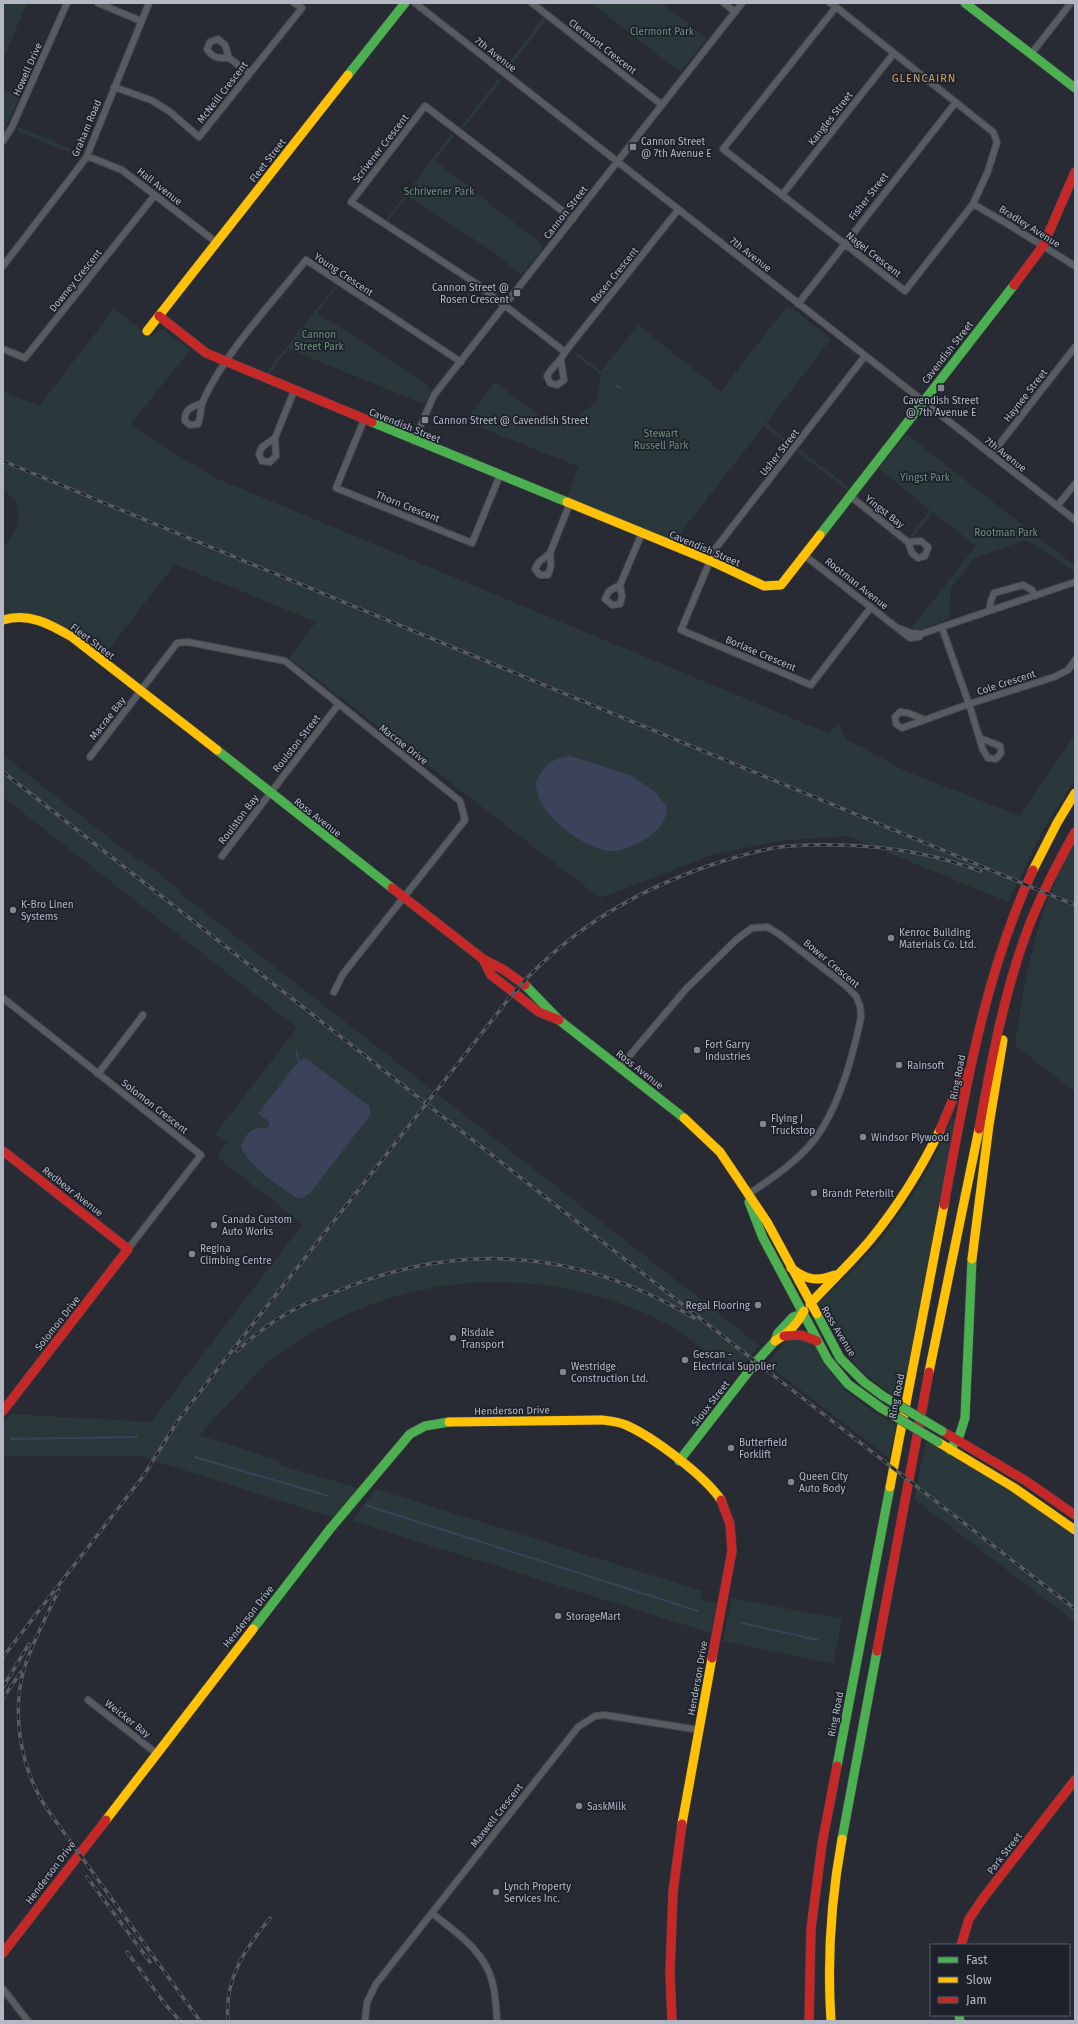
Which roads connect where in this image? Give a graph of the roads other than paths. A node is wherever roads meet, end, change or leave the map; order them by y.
1 (67, 3) edge
2 (98, 3) edge
3 (149, 3) edge
4 (294, 3) edge
5 (405, 3) edge
6 (415, 3) edge
7 (532, 3) edge
8 (724, 3) edge
9 (742, 3) edge
10 (830, 3) edge
11 (1071, 3) edge
12 (967, 4) edge
13 (836, 8) junction
14 (735, 12) junction
15 (141, 21) junction
16 (894, 53) junction
17 (1031, 54) junction
18 (229, 58) dead end
19 (249, 73) junction
20 (114, 87) junction
21 (1075, 88) edge
22 (956, 102) junction
23 (662, 104) junction
24 (3, 141) edge
25 (87, 156) junction
26 (617, 162) junction
27 (1075, 172) edge
28 (155, 195) junction
29 (782, 195) junction
30 (973, 204) junction
31 (678, 210) junction
32 (573, 219) junction
33 (216, 242) junction
34 (844, 243) junction
35 (1042, 246) junction
36 (3, 266) edge
37 (1075, 266) edge
38 (798, 304) junction
39 (505, 306) junction
40 (159, 316) junction
41 (147, 331) dead end
42 (1075, 346) edge
43 (3, 349) edge
44 (565, 352) junction
45 (865, 356) junction
46 (561, 361) dead end
47 (225, 362) junction
48 (460, 362) junction
49 (294, 391) junction
50 (923, 401) junction
51 (202, 402) dead end
52 (364, 420) junction
53 (275, 438) dead end
54 (414, 440) junction
55 (991, 455) junction
56 (500, 475) junction
57 (1075, 484) edge
58 (850, 496) junction
59 (570, 503) junction
60 (1057, 506) junction
61 (1075, 520) edge
62 (642, 533) junction
63 (908, 542) dead end
64 (550, 553) dead end
65 (804, 555) junction
66 (711, 561) junction
67 (1075, 582) edge
68 (620, 585) dead end
69 (1035, 596) junction
70 (871, 607) junction
71 (989, 612) junction
72 (3, 620) edge
73 (942, 628) junction
74 (1075, 660) edge
75 (140, 692) junction
76 (338, 704) junction
77 (969, 704) junction
78 (923, 719) dead end
79 (980, 738) dead end
80 (90, 757) dead end
81 (270, 793) junction
82 (1075, 793) edge
83 (1075, 832) edge
84 (222, 856) dead end
85 (403, 897) junction
86 (1012, 980) junction
87 (334, 992) dead end
88 (3, 998) edge
89 (143, 1015) dead end
90 (974, 1046) junction
91 (620, 1067) junction
92 (98, 1074) junction
93 (3, 1151) edge
94 (747, 1195) junction
95 (128, 1249) junction
96 (791, 1268) junction
97 (835, 1275) junction
98 (810, 1304) junction
99 (802, 1314) junction
100 (784, 1336) junction
101 (775, 1341) junction
102 (817, 1341) junction
103 (3, 1411) edge
104 (957, 1440) junction
105 (950, 1450) junction
106 (679, 1461) junction
107 (1075, 1515) edge
108 (1075, 1530) edge
109 (88, 1700) dead end
110 (699, 1730) junction
111 (156, 1753) junction
112 (1073, 1786) edge
113 (432, 1913) junction
114 (961, 1944) edge
115 (3, 1953) edge
116 (3, 1988) edge
117 (28, 2021) edge
118 (365, 2021) edge
119 (497, 2021) edge
120 (672, 2021) edge
121 (809, 2021) edge
122 (831, 2021) edge

1 - 24 street, Howell Drive
2 - 15 street
3 - 15 street, Graham Road
4 - 19 street, McNeill Crescent
5 - 33 main road, Fleet Street
6 - 26 street, 7th Avenue
7 - 23 street, Clermont Crescent
8 - 14 street
9 - 14 street, Cannon Street
10 - 13 street, Nagel Crescent
11 - 17 street
12 - 17 main road
13 - 16 street, Nagel Crescent
13 - 29 street, Nagel Crescent
14 - 23 street, Cannon Street
15 - 20 street, Graham Road
16 - 22 street, Nagel Crescent
16 - 29 street, Kangles Street
17 - 21 main road
18 - 19 street
19 - 20 street, McNeill Crescent
20 - 25 street, Graham Road
22 - 30 street, Nagel Crescent
22 - 34 street, Fisher Street
23 - 26 street, Cannon Street
25 - 28 street, Hall Avenue
25 - 36 street, Graham Road
26 - 31 street, 7th Avenue
26 - 32 street, Cannon Street
27 - 35 main road, Cavendish Street
28 - 33 street, Hall Avenue
28 - 43 street, Downey Crescent
29 - 34 street, Nagel Crescent
30 - 34 street, Nagel Crescent
30 - 35 street, Bradley Avenue
31 - 38 street, 7th Avenue
31 - 44 street, Rosen Crescent
32 - 39 street, Cannon Street
32 - 39 street, Scrivener Crescent
33 - 40 main road, Fleet Street
34 - 38 street, Fisher Street
35 - 37 street, Bradley Avenue
35 - 50 main road, Cavendish Street
38 - 45 street, 7th Avenue
39 - 44 street
39 - 48 street, Cannon Street
40 - 41 main road, Fleet Street
40 - 47 main road, Cavendish Street
42 - 55 street, Haynee Street
44 - 46 street, Rosen Crescent
45 - 50 street, 7th Avenue
45 - 66 street, Usher Street
47 - 48 street, Young Crescent
47 - 49 main road, Cavendish Street
47 - 51 street
48 - 54 street, Cannon Street
49 - 52 main road, Cavendish Street
49 - 53 street
50 - 55 street, 7th Avenue
50 - 58 main road, Cavendish Street
52 - 54 main road, Cavendish Street
52 - 56 street, Thorn Crescent
54 - 56 main road, Cavendish Street
55 - 60 street, 7th Avenue
56 - 59 main road, Cavendish Street
57 - 60 street
58 - 63 street, Yingst Bay
58 - 65 main road, Cavendish Street
59 - 62 main road, Cavendish Street
59 - 64 street
60 - 61 street, 7th Avenue
62 - 66 main road, Cavendish Street
62 - 68 street
65 - 66 main road, Cavendish Street
65 - 70 street, Rootman Avenue
66 - 70 street, Borlase Crescent
67 - 69 street, Rootman Avenue
69 - 71 street, Rootman Avenue
69 - 71 street
70 - 73 street, Rootman Avenue
71 - 73 street, Rootman Avenue
72 - 75 main road, Fleet Street
73 - 77 street, Cole Crescent
74 - 77 street, Cole Crescent
75 - 76 street, Macrae Drive
75 - 80 street, Macrae Bay
75 - 81 main road, Ross Avenue
76 - 81 street, Roulston Street
76 - 85 street, Macrae Drive
77 - 78 street
77 - 79 street
81 - 84 street, Roulston Bay
81 - 85 main road, Ross Avenue
82 - 90 main road, Ring Road
83 - 86 main road
85 - 87 street, Macrae Drive
85 - 91 main road, Ross Avenue
86 - 104 main road
86 - 122 main road
88 - 92 street, Solomon Crescent
89 - 92 street
90 - 97 main road, Sioux Street
90 - 121 main road, Ring Road
91 - 94 main road, Ross Avenue
91 - 94 street, Bower Crescent
92 - 95 street, Solomon Crescent
93 - 95 main road, Redbear Avenue
94 - 96 main road, Ross Avenue
94 - 99 main road, Ross Avenue
95 - 103 main road, Solomon Drive
96 - 97 main road
96 - 98 main road, Ross Avenue
97 - 98 main road, Sioux Street
98 - 99 main road, Sioux Street
98 - 104 main road, Ross Avenue, bridge
99 - 100 main road, Sioux Street
99 - 101 main road, Sioux Street
99 - 102 main road, Ross Avenue
100 - 101 main road, Sioux Street
100 - 102 main road
101 - 106 main road, Sioux Street
102 - 105 main road, Ross Avenue, bridge
104 - 105 main road
104 - 107 main road, Ross Avenue
105 - 108 main road
106 - 110 main road, Henderson Drive
106 - 111 main road, Henderson Drive
109 - 111 street, Weicker Bay
110 - 113 street, Maxwell Crescent
110 - 120 main road, Henderson Drive
111 - 115 main road, Henderson Drive
112 - 114 main road, Park Street
113 - 118 street, Maxwell Crescent
113 - 119 street
116 - 117 street

